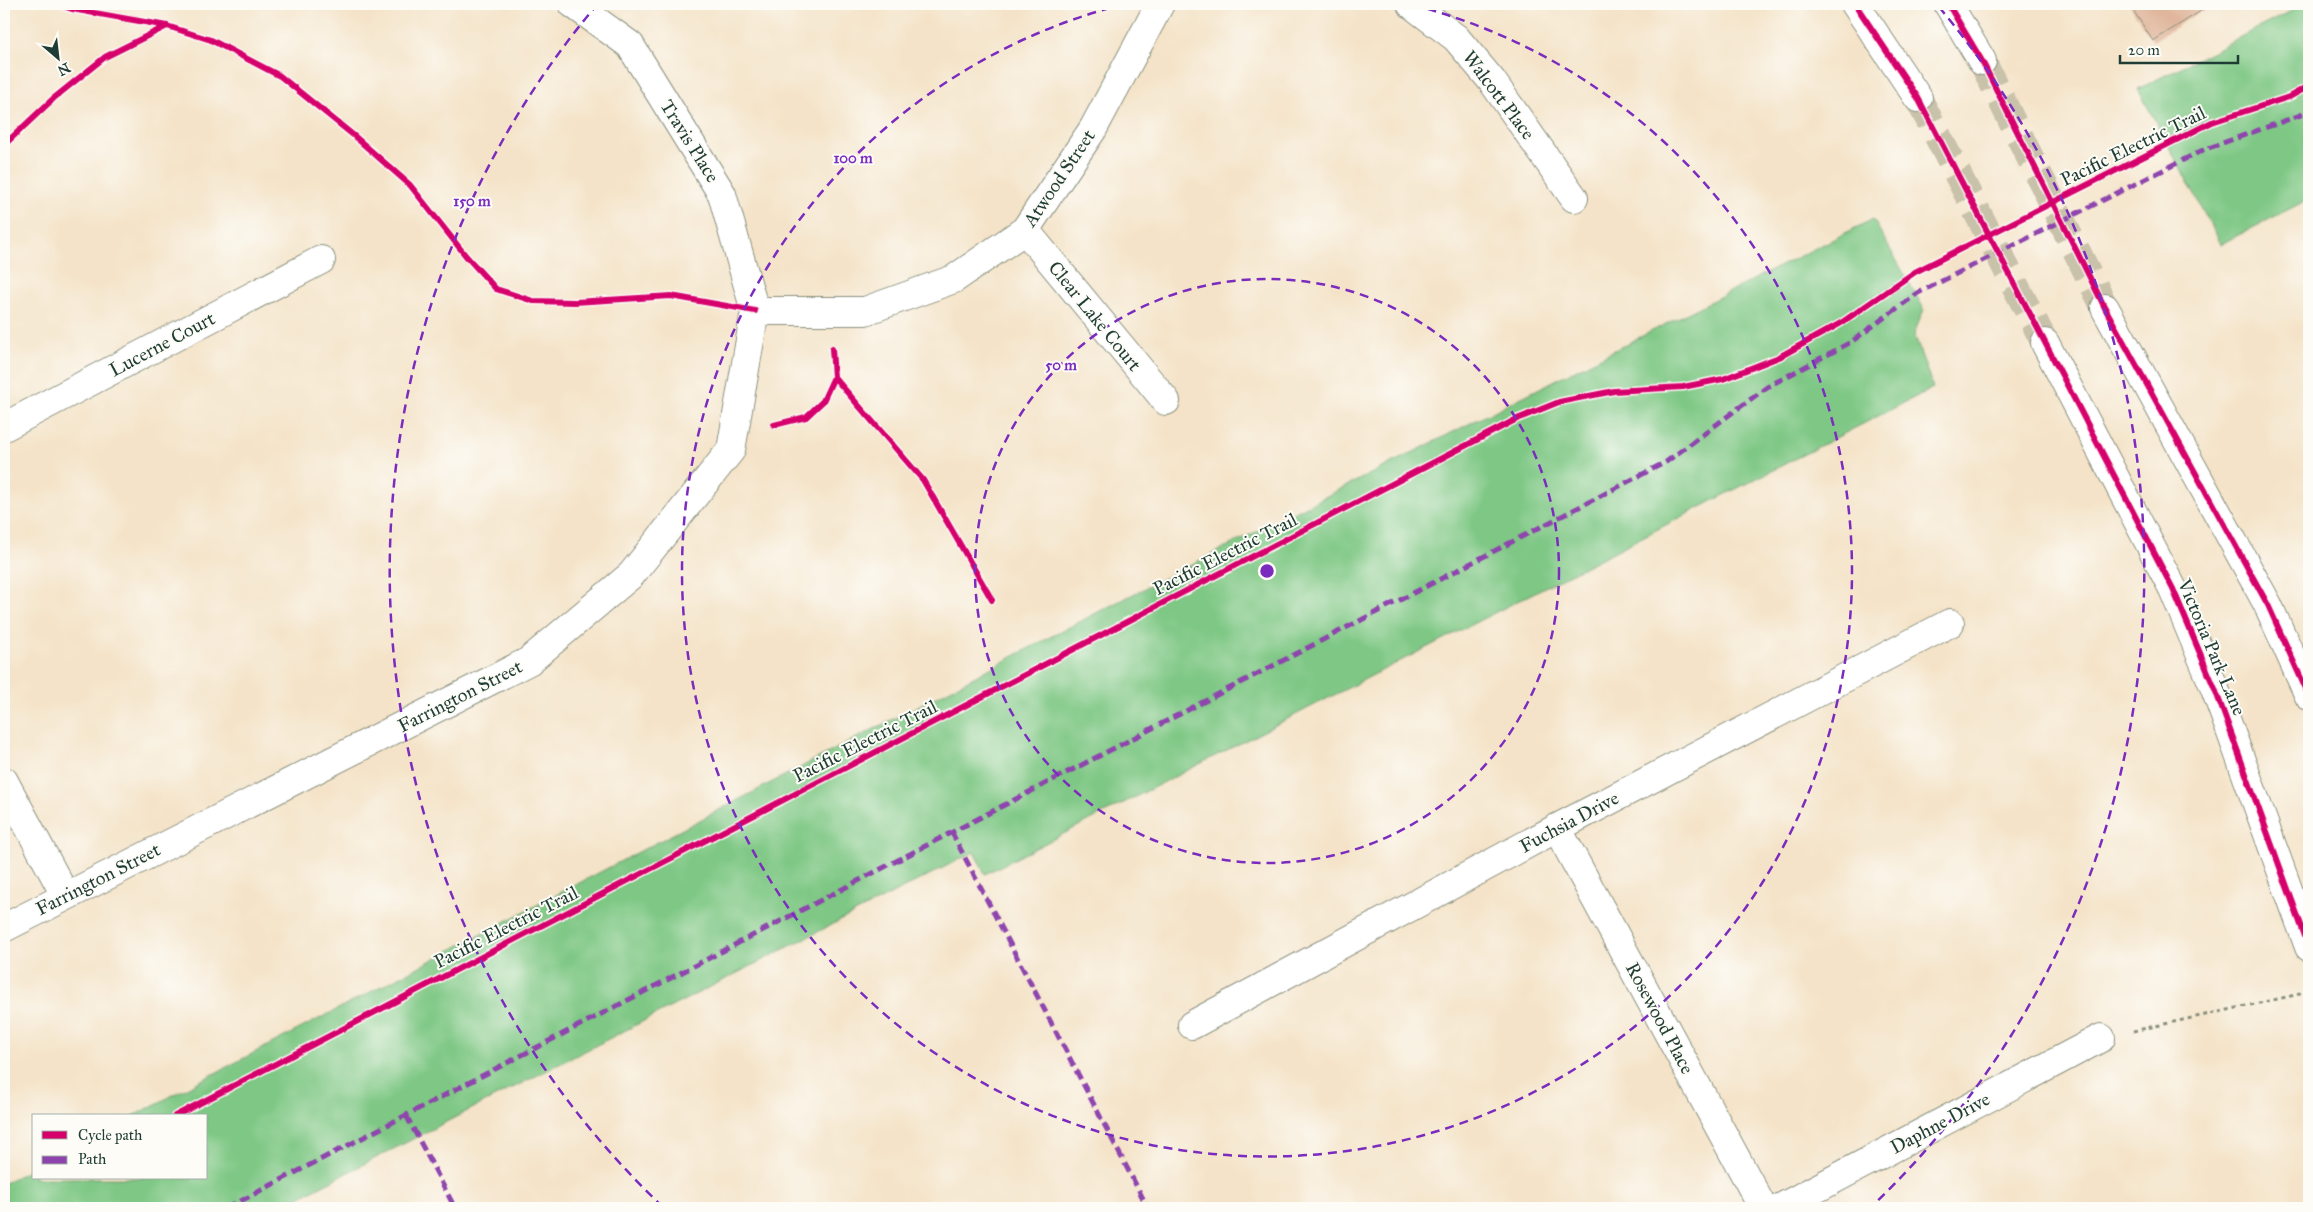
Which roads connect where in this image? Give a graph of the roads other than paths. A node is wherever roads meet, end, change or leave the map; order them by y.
1 (573, 4) edge
2 (1160, 4) edge
3 (1411, 4) edge
4 (1855, 4) edge
5 (1948, 4) edge
6 (1982, 61) tunnel mouth
7 (1918, 98) tunnel mouth
8 (1574, 198) dead end
9 (1025, 230) junction
10 (321, 260) dead end
11 (2105, 308) tunnel mouth
12 (755, 311) junction
13 (2045, 343) tunnel mouth
14 (1166, 402) dead end
15 (4, 427) edge
16 (1950, 623) dead end
17 (2309, 696) edge
18 (4, 781) edge
19 (1557, 828) junction
20 (65, 895) junction
21 (4, 928) edge
22 (2309, 947) edge
23 (1192, 1025) dead end
24 (2100, 1038) road end
25 (1763, 1208) edge
26 (1780, 1208) edge

1 - 12 street, Travis Place
2 - 9 street, Atwood Street
3 - 8 street, Walcott Place
4 - 7 street
5 - 6 street
9 - 12 street, Atwood Street
9 - 14 street, Clear Lake Court
10 - 15 street, Lucerne Court
11 - 17 street
12 - 20 street, Farrington Street
13 - 22 street, Victoria Park Lane
16 - 19 street, Fuchsia Drive
18 - 20 street
19 - 23 street, Fuchsia Drive
19 - 25 street, Rosewood Place
20 - 21 street, Farrington Street
24 - 26 street, Daphne Drive

